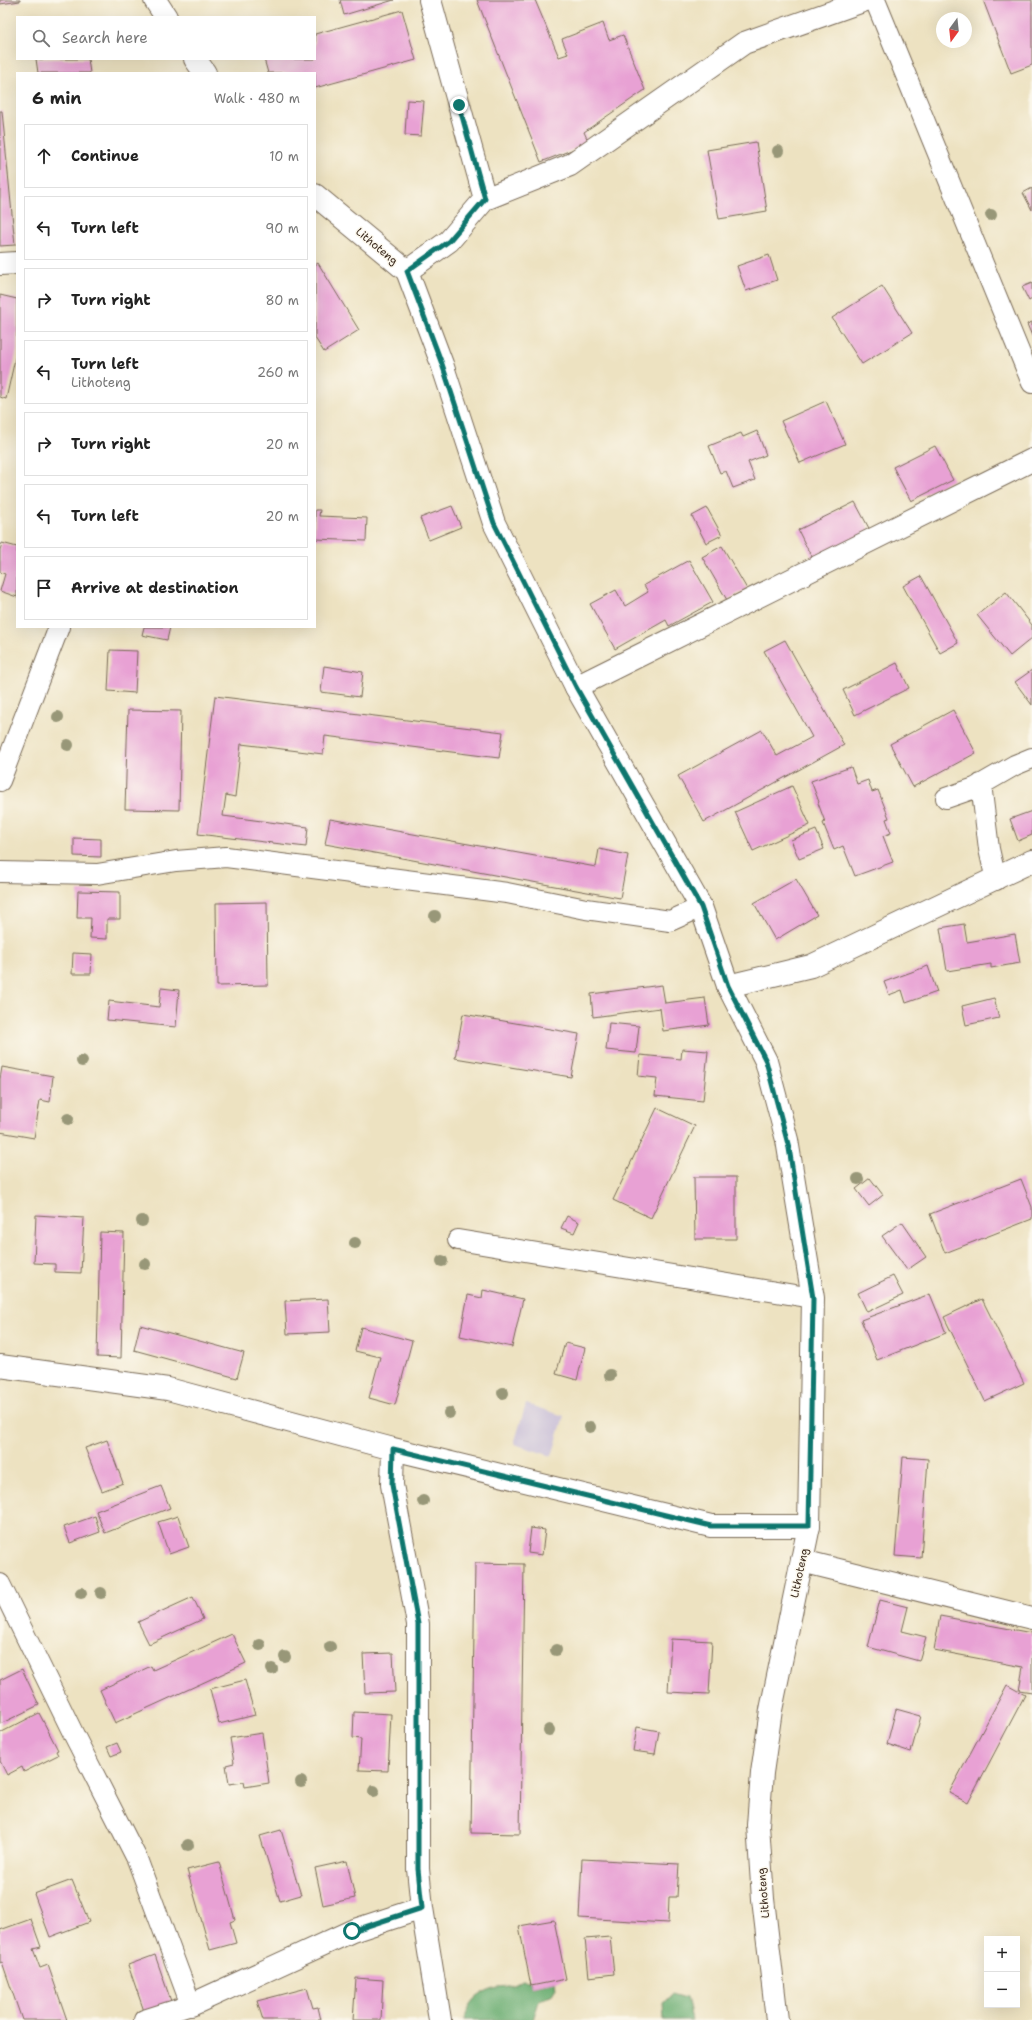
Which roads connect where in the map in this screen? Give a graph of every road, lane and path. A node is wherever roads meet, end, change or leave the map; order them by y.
1 (155, 0) edge
2 (430, 0) edge
3 (866, 0) edge
4 (875, 0) edge
5 (165, 16) edge
6 (197, 60) edge
7 (204, 72) edge
8 (316, 196) edge
9 (485, 199) junction
10 (16, 263) edge
11 (0, 264) edge
12 (407, 271) junction
13 (1032, 384) edge
14 (1032, 460) edge
15 (59, 628) edge
16 (576, 687) junction
17 (1032, 758) edge
18 (0, 781) edge
19 (981, 784) junction
20 (946, 798) dead end
21 (1032, 861) edge
22 (0, 872) edge
23 (996, 880) junction
24 (701, 907) junction
25 (728, 986) junction
26 (458, 1240) dead end
27 (813, 1298) junction
28 (0, 1366) edge
29 (393, 1449) junction
30 (809, 1526) junction
31 (802, 1561) junction
32 (0, 1584) edge
33 (1032, 1618) edge
34 (422, 1908) junction
35 (191, 2005) junction
36 (144, 2020) edge
37 (440, 2020) edge
38 (777, 2020) edge

1 - 5 street
2 - 9 street
3 - 9 street
4 - 13 lane
6 - 7 street
8 - 12 street, Lithoteng
9 - 12 street
10 - 11 street
12 - 16 street, Lithoteng
14 - 16 street
15 - 18 lane
16 - 24 street, Lithoteng
17 - 19 lane
19 - 20 lane
19 - 23 lane
21 - 23 street
22 - 24 lane
23 - 25 street
24 - 25 street, Lithoteng
25 - 27 street, Lithoteng
26 - 27 lane
27 - 30 street, Lithoteng
28 - 29 street
29 - 30 street
29 - 34 street
30 - 31 street, Lithoteng
31 - 33 street
31 - 38 street, Lithoteng
32 - 35 lane
34 - 35 street
34 - 37 street
35 - 36 lane

